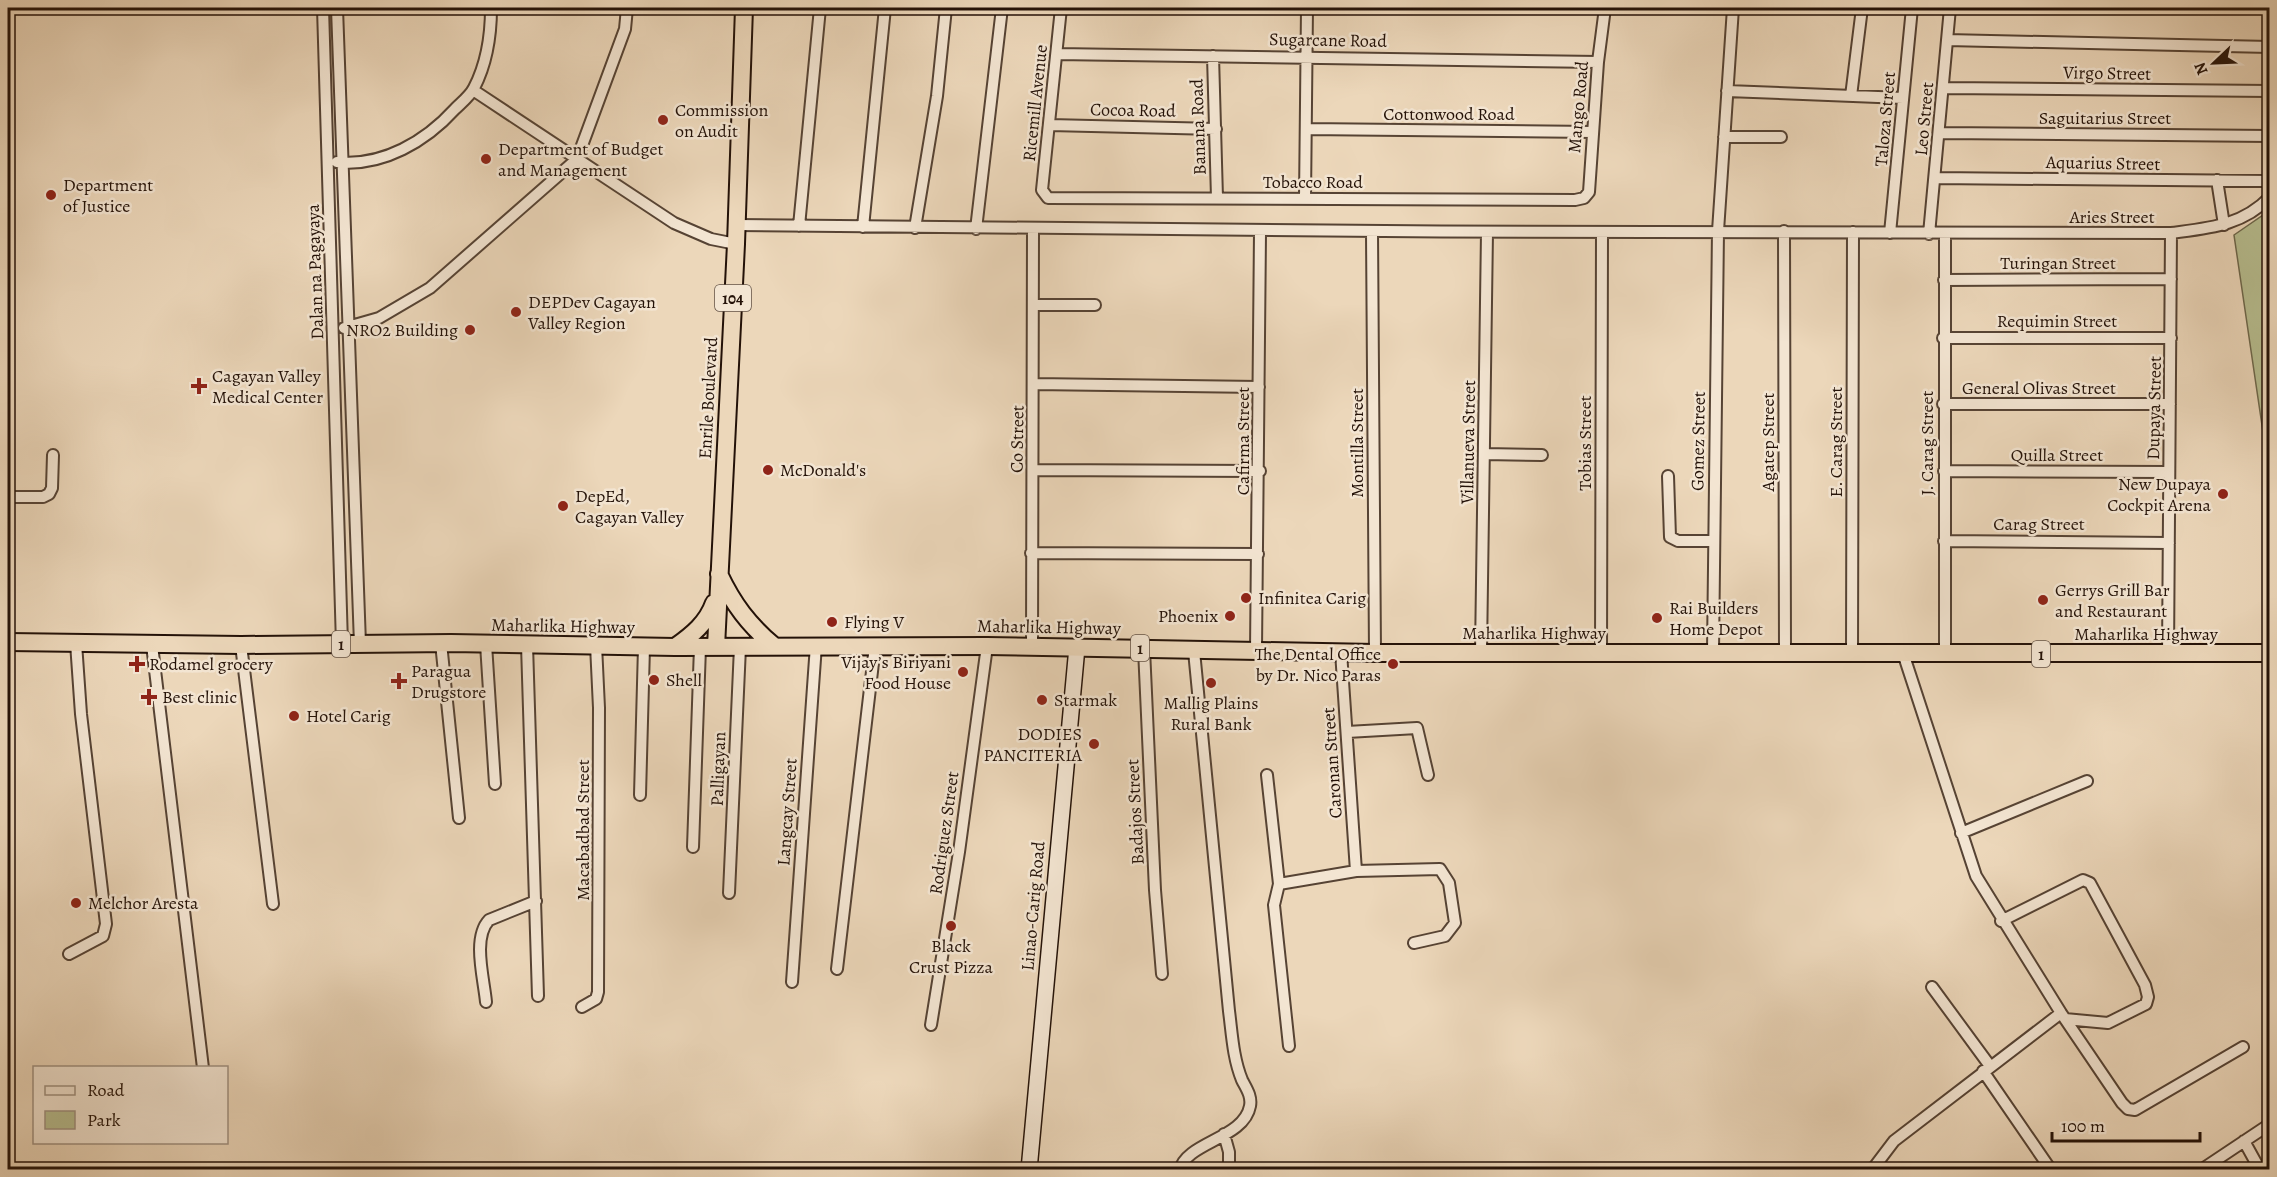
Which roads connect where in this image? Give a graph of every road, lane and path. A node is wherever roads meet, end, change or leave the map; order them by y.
1 (323, 8) edge
2 (337, 8) edge
3 (491, 8) edge
4 (627, 8) edge
5 (744, 8) edge
6 (820, 8) edge
7 (885, 8) edge
8 (946, 8) edge
9 (1002, 8) edge
10 (1061, 8) edge
11 (1307, 8) edge
12 (1605, 8) edge
13 (1733, 8) edge
14 (1862, 8) edge
15 (1912, 8) edge
16 (1950, 8) edge
17 (1947, 40) junction
18 (2270, 48) edge
19 (1057, 54) junction
20 (1213, 56) junction
21 (1307, 56) junction
22 (1598, 63) junction
23 (1944, 88) junction
24 (473, 90) junction
25 (1727, 91) junction
26 (2270, 91) edge
27 (1851, 96) junction
28 (1903, 98) junction
29 (1050, 125) junction
30 (1216, 129) junction
31 (1306, 129) junction
32 (1593, 132) junction
33 (1940, 133) junction
34 (2270, 135) edge
35 (1724, 137) junction
36 (1781, 137) dead end
37 (578, 159) junction
38 (329, 161) junction
39 (344, 163) junction
40 (1935, 178) junction
41 (2217, 180) junction
42 (2270, 181) edge
43 (2270, 197) edge
44 (1050, 198) joint
45 (1217, 198) junction
46 (1305, 198) junction
47 (1575, 200) joint
48 (736, 225) junction
49 (2224, 225) junction
50 (799, 226) junction
51 (863, 227) junction
52 (915, 228) junction
53 (976, 229) junction
54 (1033, 230) junction
55 (1718, 231) junction
56 (1784, 231) junction
57 (1372, 232) junction
58 (1487, 232) junction
59 (1853, 232) junction
60 (1260, 233) junction
61 (1602, 233) junction
62 (1890, 233) junction
63 (1945, 233) junction
64 (1929, 234) junction
65 (2171, 234) junction
66 (736, 244) junction
67 (2171, 279) junction
68 (1944, 280) junction
69 (1034, 305) junction
70 (1095, 305) dead end
71 (350, 328) junction
72 (333, 329) junction
73 (1943, 338) junction
74 (2171, 338) junction
75 (1034, 384) junction
76 (1259, 387) junction
77 (1944, 404) junction
78 (2170, 404) junction
79 (1484, 454) junction
80 (53, 455) dead end
81 (1542, 455) dead end
82 (1033, 470) junction
83 (1260, 471) junction
84 (1944, 471) junction
85 (2169, 471) junction
86 (1668, 476) dead end
87 (8, 497) edge
88 (1713, 541) junction
89 (1944, 541) junction
90 (2169, 543) junction
91 (1031, 553) junction
92 (1258, 554) junction
93 (718, 580) junction
94 (8, 642) edge
95 (76, 643) junction
96 (441, 643) junction
97 (342, 644) junction
98 (360, 644) junction
99 (486, 644) junction
100 (152, 645) junction
101 (242, 645) junction
102 (527, 645) junction
103 (596, 645) junction
104 (816, 645) junction
105 (774, 646) junction
106 (875, 646) junction
107 (987, 646) junction
108 (644, 647) junction
109 (675, 647) junction
110 (708, 647) junction
111 (740, 647) junction
112 (1077, 647) junction
113 (1032, 648) junction
114 (1144, 649) junction
115 (1256, 650) junction
116 (1194, 651) junction
117 (1341, 652) junction
118 (1481, 652) junction
119 (1713, 652) junction
120 (1787, 652) junction
121 (1376, 653) junction
122 (1601, 653) junction
123 (1852, 653) junction
124 (1903, 653) junction
125 (1945, 653) junction
126 (2270, 653) edge
127 (2168, 655) junction
128 (1347, 732) junction
129 (1267, 774) dead end
130 (1428, 775) dead end
131 (2087, 781) dead end
132 (495, 784) dead end
133 (640, 795) dead end
134 (459, 818) dead end
135 (1961, 833) junction
136 (693, 847) dead end
137 (1356, 871) junction
138 (1279, 884) junction
139 (729, 893) dead end
140 (536, 901) junction
141 (273, 904) dead end
142 (2001, 921) junction
143 (1414, 943) dead end
144 (69, 954) dead end
145 (837, 969) dead end
146 (1162, 974) dead end
147 (792, 982) dead end
148 (1932, 987) dead end
149 (538, 996) dead end
150 (486, 1002) dead end
151 (582, 1007) dead end
152 (2063, 1016) junction
153 (931, 1025) dead end
154 (1289, 1046) dead end
155 (2243, 1047) dead end
156 (203, 1066) edge
157 (1986, 1069) junction
158 (2270, 1124) edge
159 (1224, 1134) junction
160 (2244, 1141) junction
161 (2202, 1169) edge
162 (1029, 1170) edge
163 (1180, 1170) edge
164 (1229, 1170) edge
165 (1872, 1170) edge
166 (2051, 1170) edge
167 (2260, 1170) edge

1 - 38 street, Dalan na Pagayaya
2 - 39 street, Dalan na Pagayaya
3 - 24 street
4 - 37 street
5 - 48 highway, Enrile Boulevard / 104
6 - 50 street
7 - 51 street
8 - 52 street
9 - 53 street
10 - 19 street, Ricemill Avenue
11 - 21 street
12 - 22 street, Mango Road
13 - 25 street, Gomez Street
14 - 27 street
15 - 28 street, Taloza Street
16 - 17 street, Leo Street
17 - 18 street
17 - 23 street, Leo Street
19 - 20 street, Sugarcane Road
19 - 29 street, Ricemill Avenue
20 - 21 street, Sugarcane Road
20 - 30 street, Banana Road
21 - 22 street, Sugarcane Road
21 - 31 street
22 - 32 street, Mango Road
23 - 26 street, Virgo Street
23 - 33 street, Leo Street
24 - 37 street
24 - 39 street
25 - 27 street
25 - 35 street, Gomez Street
27 - 28 street
28 - 62 street, Taloza Street
29 - 30 street, Cocoa Road
29 - 44 street, Ricemill Avenue
30 - 45 street, Banana Road
31 - 32 street, Cottonwood Road
31 - 46 street
32 - 47 street, Mango Road
33 - 34 street, Saguitarius Street
33 - 40 street, Leo Street
35 - 36 street
35 - 55 street, Gomez Street
37 - 66 street
37 - 71 street
38 - 39 street
38 - 72 street, Dalan na Pagayaya
39 - 71 street, Dalan na Pagayaya
40 - 41 street, Aquarius Street
40 - 64 street, Leo Street
41 - 42 street, Aquarius Street
41 - 49 street
43 - 49 street, Aries Street
44 - 45 street, Tobacco Road
45 - 46 street, Tobacco Road
46 - 47 street, Tobacco Road
48 - 50 street, Aries Street
48 - 66 highway, Enrile Boulevard / 104
49 - 65 street, Aries Street
50 - 51 street, Aries Street
51 - 52 street, Aries Street
52 - 53 street, Aries Street
53 - 54 street, Aries Street
54 - 60 street, Aries Street
54 - 69 street, Co Street
55 - 56 street, Aries Street
55 - 61 street, Aries Street
55 - 88 street, Gomez Street
56 - 59 street, Aries Street
56 - 120 street, Agatep Street
57 - 58 street, Aries Street
57 - 60 street, Aries Street
57 - 121 street, Montilla Street
58 - 61 street, Aries Street
58 - 79 street, Villanueva Street
59 - 62 street, Aries Street
59 - 123 street, E. Carag Street
60 - 76 street, Cafirma Street
61 - 122 street, Tobias Street
62 - 64 street, Aries Street
63 - 64 street, Aries Street
63 - 65 street, Aries Street
63 - 68 street, J. Carag Street
65 - 67 street, Dupaya Street
66 - 93 highway, Enrile Boulevard / 104
67 - 68 street, Turingan Street
67 - 74 street, Dupaya Street
68 - 73 street, J. Carag Street
69 - 70 street
69 - 75 street, Co Street
71 - 72 street
71 - 98 street, Dalan na Pagayaya
72 - 97 street, Dalan na Pagayaya
73 - 74 street, Requimin Street
73 - 77 street, J. Carag Street
74 - 78 street, Dupaya Street
75 - 76 street
75 - 82 street, Co Street
76 - 83 street, Cafirma Street
77 - 78 street, General Olivas Street
77 - 84 street, J. Carag Street
78 - 85 street, Dupaya Street
79 - 81 street
79 - 118 street, Villanueva Street
80 - 87 street
82 - 83 street
82 - 91 street, Co Street
83 - 92 street, Cafirma Street
84 - 85 street, Quilla Street
84 - 89 street, J. Carag Street
85 - 90 street, Dupaya Street
86 - 88 street
88 - 119 street, Gomez Street
89 - 90 street, Carag Street
89 - 125 street, J. Carag Street
90 - 127 street, Dupaya Street
91 - 92 street
91 - 113 street, Co Street
92 - 115 street, Cafirma Street
93 - 105 highway
93 - 109 highway
93 - 110 highway, Enrile Boulevard / 104
94 - 95 highway, Maharlika Highway / 1
95 - 100 highway, Maharlika Highway / 1
95 - 144 street
96 - 98 highway, Maharlika Highway / 1
96 - 99 highway, Maharlika Highway / 1
96 - 134 street
97 - 98 highway, Maharlika Highway / 1
97 - 101 highway, Maharlika Highway / 1
99 - 102 highway, Maharlika Highway / 1
99 - 132 street
100 - 101 highway, Maharlika Highway / 1
100 - 156 street
101 - 141 street
102 - 103 highway, Maharlika Highway / 1
102 - 140 street
103 - 108 highway, Maharlika Highway / 1
103 - 151 street, Macabadbad Street
104 - 105 highway, Maharlika Highway / 1
104 - 106 highway, Maharlika Highway / 1
104 - 147 street, Langcay Street
105 - 111 highway, Maharlika Highway / 1
106 - 107 highway, Maharlika Highway / 1
106 - 145 street
107 - 113 highway, Maharlika Highway / 1
107 - 153 street, Rodriguez Street
108 - 109 highway, Maharlika Highway / 1
108 - 133 street
109 - 110 highway, Maharlika Highway / 1
110 - 111 highway, Maharlika Highway / 1
110 - 136 street
111 - 139 street, Palligayan
112 - 113 highway, Maharlika Highway / 1
112 - 114 highway, Maharlika Highway / 1
112 - 162 main road, Linao-Carig Road
114 - 116 highway, Maharlika Highway / 1
114 - 146 street, Badajos Street
115 - 116 highway, Maharlika Highway / 1
115 - 117 highway, Maharlika Highway / 1
116 - 159 street
117 - 121 highway, Maharlika Highway / 1
117 - 128 street, Caronan Street
118 - 121 highway, Maharlika Highway / 1
118 - 122 highway, Maharlika Highway / 1
119 - 120 highway, Maharlika Highway / 1
119 - 122 highway, Maharlika Highway / 1
120 - 123 highway, Maharlika Highway / 1
123 - 124 highway, Maharlika Highway / 1
124 - 125 highway, Maharlika Highway / 1
124 - 135 street
125 - 127 highway, Maharlika Highway / 1
126 - 127 highway, Maharlika Highway / 1
128 - 130 street
128 - 137 street, Caronan Street
129 - 138 street
131 - 135 street
135 - 142 street
137 - 138 street
137 - 143 street
138 - 154 street
140 - 149 street
140 - 150 street
142 - 152 street
142 - 152 street
148 - 157 street
152 - 155 street
152 - 157 street
157 - 165 street
157 - 166 street
158 - 160 street
159 - 163 street
159 - 164 street
160 - 161 street
160 - 167 street

